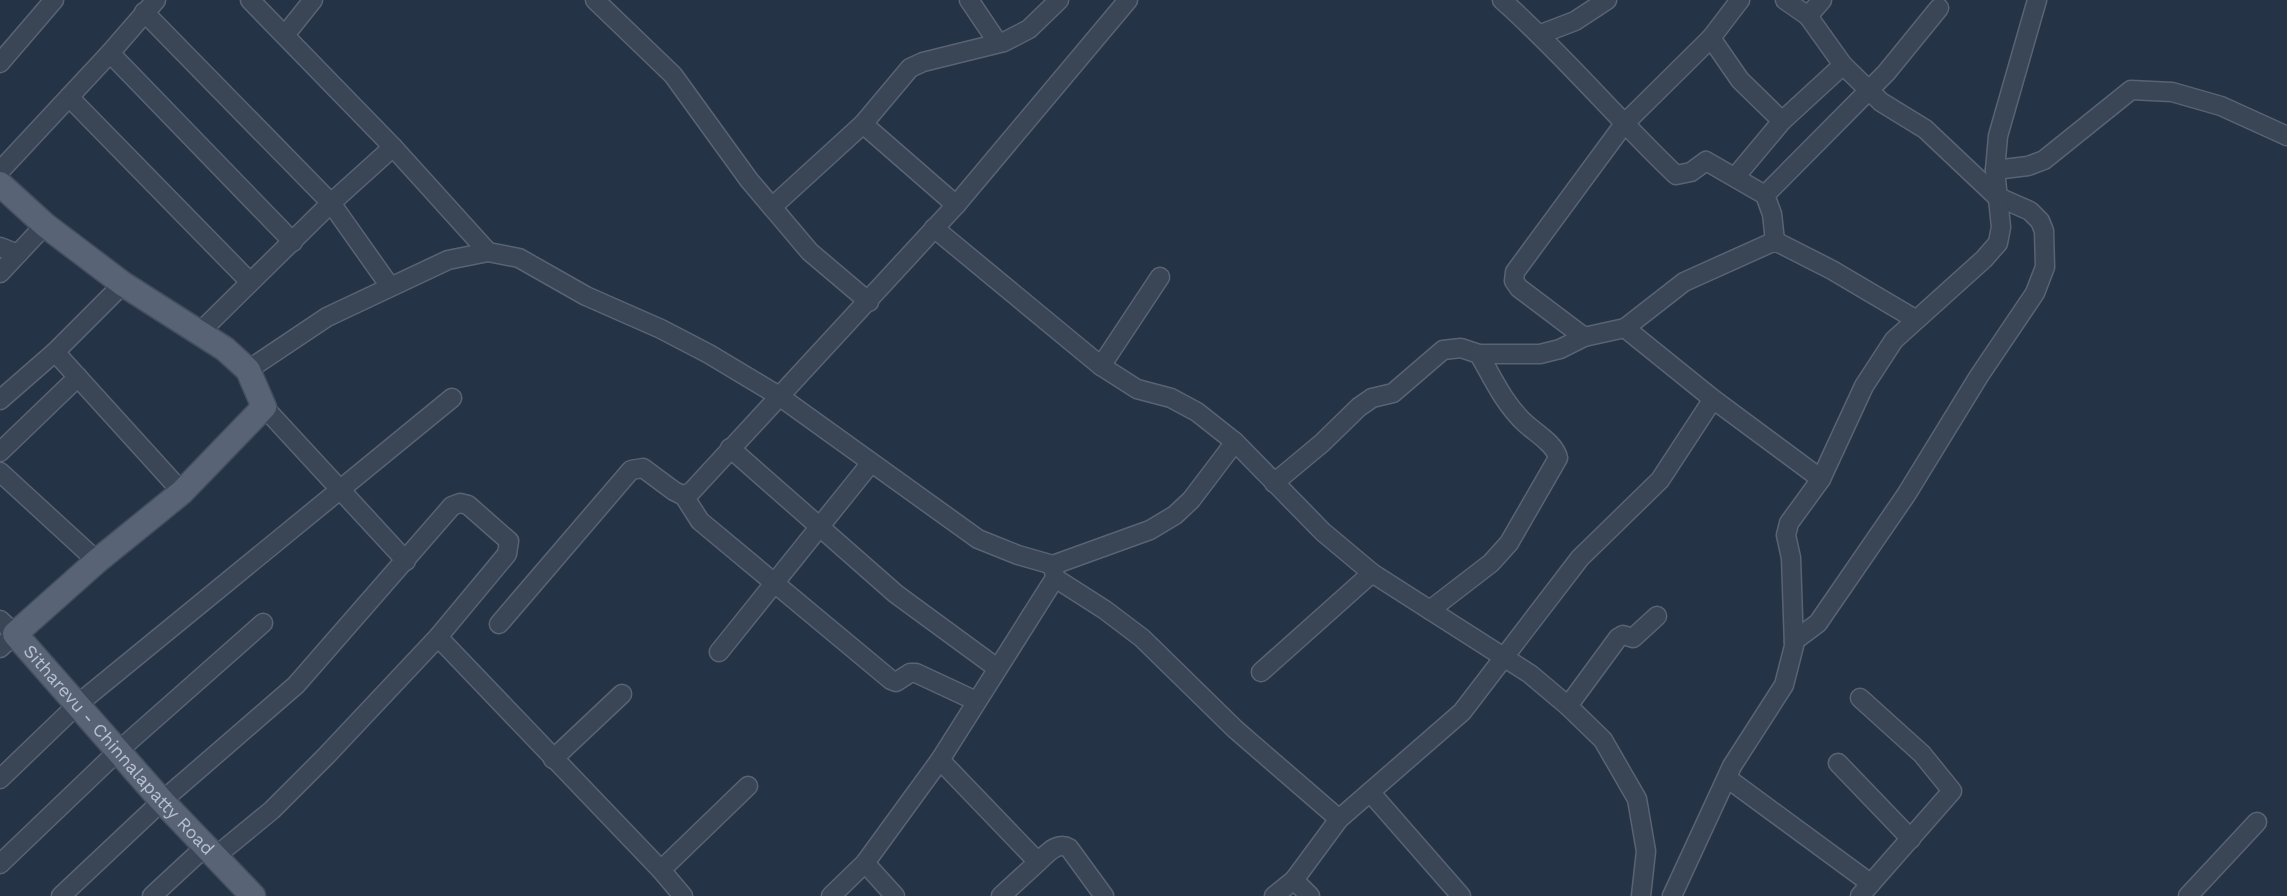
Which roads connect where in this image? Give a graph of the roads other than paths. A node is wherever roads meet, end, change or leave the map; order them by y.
1 (54, 0) edge
2 (250, 0) edge
3 (313, 0) edge
4 (595, 0) edge
5 (969, 0) edge
6 (1059, 0) edge
7 (1502, 0) edge
8 (1607, 0) edge
9 (1740, 0) edge
10 (1785, 0) edge
11 (1822, 0) edge
12 (2037, 0) edge
13 (1124, 1) edge
14 (150, 6) edge
15 (1940, 8) dead end
16 (1808, 16) junction
17 (1541, 34) junction
18 (285, 35) junction
19 (1711, 38) junction
20 (998, 43) junction
21 (110, 53) junction
22 (0, 63) edge
23 (1843, 65) junction
24 (1868, 91) junction
25 (69, 97) junction
26 (1782, 121) junction
27 (863, 124) junction
28 (1624, 124) junction
29 (2287, 136) edge
30 (393, 147) junction
31 (1995, 170) junction
32 (0, 171) edge
33 (1736, 176) junction
34 (0, 184) edge
35 (1766, 195) junction
36 (1996, 196) junction
37 (331, 203) junction
38 (956, 205) junction
39 (772, 207) junction
40 (45, 225) junction
41 (934, 228) junction
42 (1775, 241) junction
43 (293, 242) junction
44 (0, 247) edge
45 (488, 252) junction
46 (18, 254) junction
47 (0, 273) edge
48 (1160, 277) dead end
49 (249, 281) junction
50 (123, 284) junction
51 (389, 285) junction
52 (869, 302) junction
53 (1915, 319) junction
54 (1625, 328) junction
55 (200, 332) junction
56 (1584, 337) junction
57 (55, 352) junction
58 (1479, 354) junction
59 (1101, 366) junction
60 (248, 370) junction
61 (78, 377) junction
62 (779, 396) junction
63 (452, 398) dead end
64 (1713, 399) junction
65 (0, 400) edge
66 (264, 407) junction
67 (1235, 441) junction
68 (730, 448) junction
69 (0, 452) edge
70 (870, 464) junction
71 (0, 472) edge
72 (1821, 479) junction
73 (1274, 483) junction
74 (341, 489) junction
75 (182, 492) junction
76 (684, 496) junction
77 (820, 528) junction
78 (97, 561) junction
79 (406, 561) junction
80 (1054, 571) junction
81 (1372, 573) junction
82 (776, 585) junction
83 (1430, 610) junction
84 (1657, 616) dead end
85 (263, 623) dead end
86 (499, 624) dead end
87 (5, 634) edge
88 (438, 638) junction
89 (1794, 641) junction
90 (720, 652) dead end
91 (1504, 659) junction
92 (997, 668) junction
93 (1261, 672) dead end
94 (622, 694) dead end
95 (1860, 698) dead end
96 (976, 701) junction
97 (78, 704) junction
98 (1569, 706) junction
99 (117, 752) junction
100 (553, 759) junction
101 (940, 760) junction
102 (1838, 763) dead end
103 (1727, 778) junction
104 (0, 779) edge
105 (748, 786) dead end
106 (1370, 792) junction
107 (162, 801) junction
108 (1339, 819) junction
109 (2257, 822) dead end
110 (1911, 839) junction
111 (211, 851) junction
112 (1038, 862) junction
113 (865, 863) junction
114 (0, 864) edge
115 (661, 870) junction
116 (1294, 880) junction
117 (1865, 890) edge
118 (61, 896) edge
119 (152, 896) edge
120 (253, 896) edge
121 (682, 896) edge
122 (831, 896) edge
123 (895, 896) edge
124 (1001, 896) edge
125 (1104, 896) edge
126 (1274, 896) edge
127 (1310, 896) edge
128 (1461, 896) edge
129 (1641, 896) edge
130 (1672, 896) edge
131 (2188, 896) edge

1 - 22 street
2 - 18 street
3 - 18 street
4 - 39 street
5 - 20 street
6 - 20 street
7 - 17 street
8 - 17 street
9 - 19 street
10 - 16 street
11 - 16 street
12 - 31 street
13 - 38 street
14 - 21 street
14 - 37 street
15 - 24 street
16 - 23 street
17 - 28 street
18 - 30 street
19 - 26 street
19 - 28 street
20 - 27 street
21 - 25 street
21 - 43 street
23 - 24 street
23 - 26 street
24 - 35 street
24 - 36 street
25 - 32 street
25 - 49 street
26 - 33 street
27 - 38 street
27 - 39 street
28 - 33 street
28 - 56 street
29 - 31 street
30 - 37 street
30 - 45 street
31 - 36 street
33 - 35 street
34 - 40 main road
35 - 42 street
36 - 53 street
36 - 89 street
37 - 43 street
37 - 51 street
38 - 41 street
39 - 52 street
40 - 46 street
40 - 50 main road
41 - 52 street
41 - 59 street
42 - 53 street
42 - 54 street
43 - 49 street
44 - 46 street
45 - 51 street
45 - 62 street
46 - 47 street
48 - 59 street
49 - 55 street
50 - 55 main road
50 - 57 street
51 - 60 street
52 - 62 street
53 - 72 street
54 - 56 street
54 - 64 street
55 - 60 main road
56 - 58 street
57 - 61 street
57 - 65 street
58 - 73 street
58 - 83 street
59 - 67 street
60 - 66 main road
61 - 69 street
61 - 75 street
62 - 68 street
62 - 70 street
63 - 74 street
64 - 72 street
64 - 91 street
66 - 74 street
66 - 75 main road, Sitharevu - Chinnalapatty Road
67 - 73 street
67 - 80 street
68 - 76 street
68 - 77 street
70 - 77 street
70 - 80 street
71 - 78 street
72 - 89 street
73 - 81 street
74 - 79 street
74 - 97 street
75 - 78 main road, Sitharevu - Chinnalapatty Road
76 - 82 street
76 - 86 street
77 - 82 street
77 - 92 street
78 - 87 main road, Sitharevu - Chinnalapatty Road
79 - 88 street
79 - 107 street
80 - 92 street
80 - 108 street
81 - 83 street
81 - 93 street
82 - 90 street
82 - 96 street
83 - 91 street
84 - 98 street
85 - 99 street
87 - 97 main road, Sitharevu - Chinnalapatty Road
88 - 100 street
88 - 111 street
89 - 103 street
91 - 98 street
91 - 106 street
92 - 96 street
94 - 100 street
95 - 110 street
96 - 101 street
97 - 99 main road, Sitharevu - Chinnalapatty Road
97 - 104 street
98 - 129 street
99 - 107 main road, Sitharevu - Chinnalapatty Road
99 - 114 street
100 - 115 street
101 - 112 street
101 - 113 street
102 - 110 street
103 - 117 street
103 - 130 street
105 - 115 street
106 - 108 street
106 - 128 street
107 - 111 main road, Sitharevu - Chinnalapatty Road
107 - 118 street
108 - 116 street
109 - 131 street
110 - 117 street
111 - 119 street
111 - 120 main road, Sitharevu - Chinnalapatty Road
112 - 124 street
112 - 125 street
113 - 122 street
113 - 123 street
115 - 121 street
116 - 126 street
116 - 127 street

